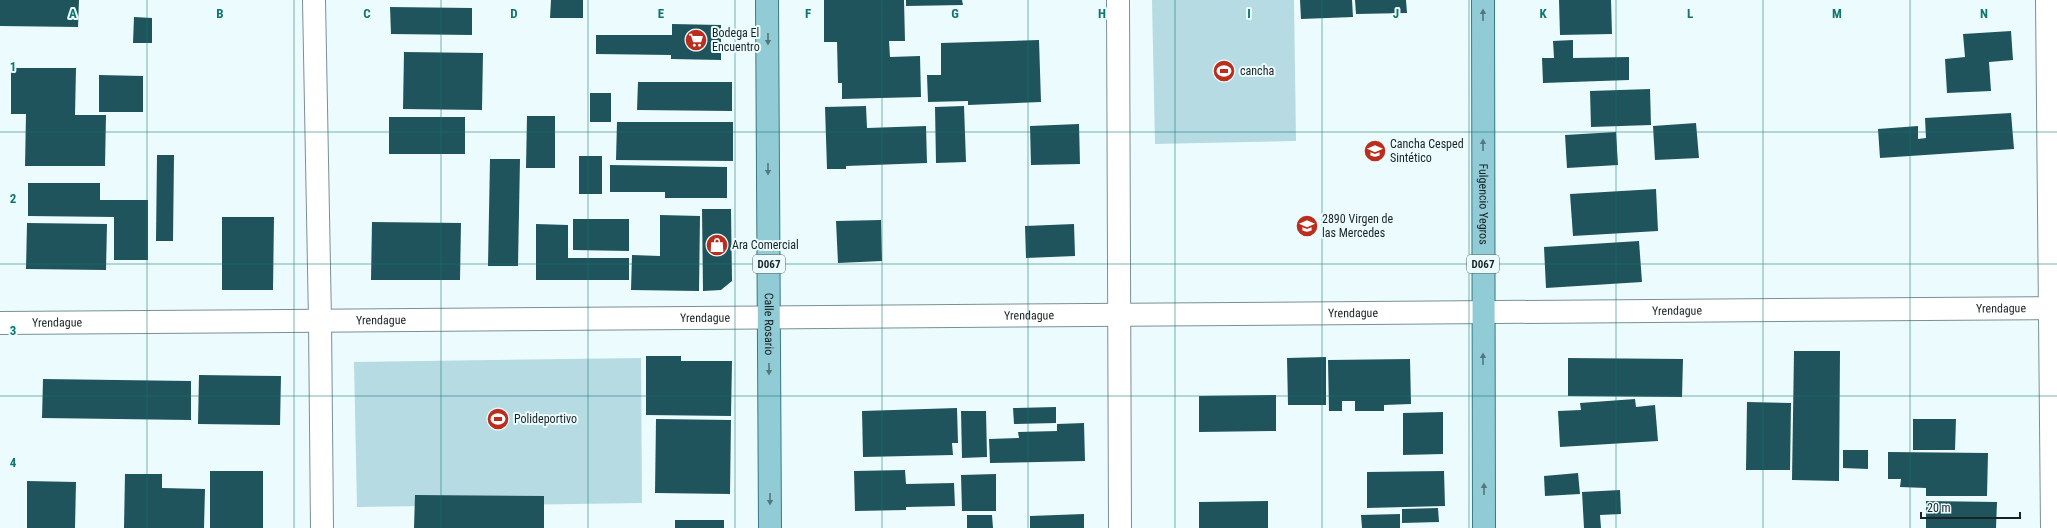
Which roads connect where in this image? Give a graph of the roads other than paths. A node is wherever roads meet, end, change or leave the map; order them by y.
1 (314, 0) edge
2 (767, 0) edge
3 (1118, 0) edge
4 (1483, 0) edge
5 (2047, 0) edge
6 (2053, 308) edge
7 (1483, 312) junction
8 (1119, 315) junction
9 (769, 318) junction
10 (320, 321) junction
11 (0, 323) edge
12 (322, 528) edge
13 (770, 528) edge
14 (1120, 528) edge
15 (1484, 528) edge
16 (2052, 528) edge

1 - 10 street
2 -> 9 main road, Calle Rosario / D067
3 - 8 street
7 -> 4 main road, Fulgencio Yegros / D067
5 - 6 street
6 - 7 street, Yrendague
6 - 16 street
7 - 8 street, Yrendague
15 -> 7 main road, Fulgencio Yegros / D067
8 - 9 street, Yrendague
8 - 14 street
9 - 10 street, Yrendague
9 -> 13 main road, Calle Rosario / D067
10 - 11 street, Yrendague
10 - 12 street

